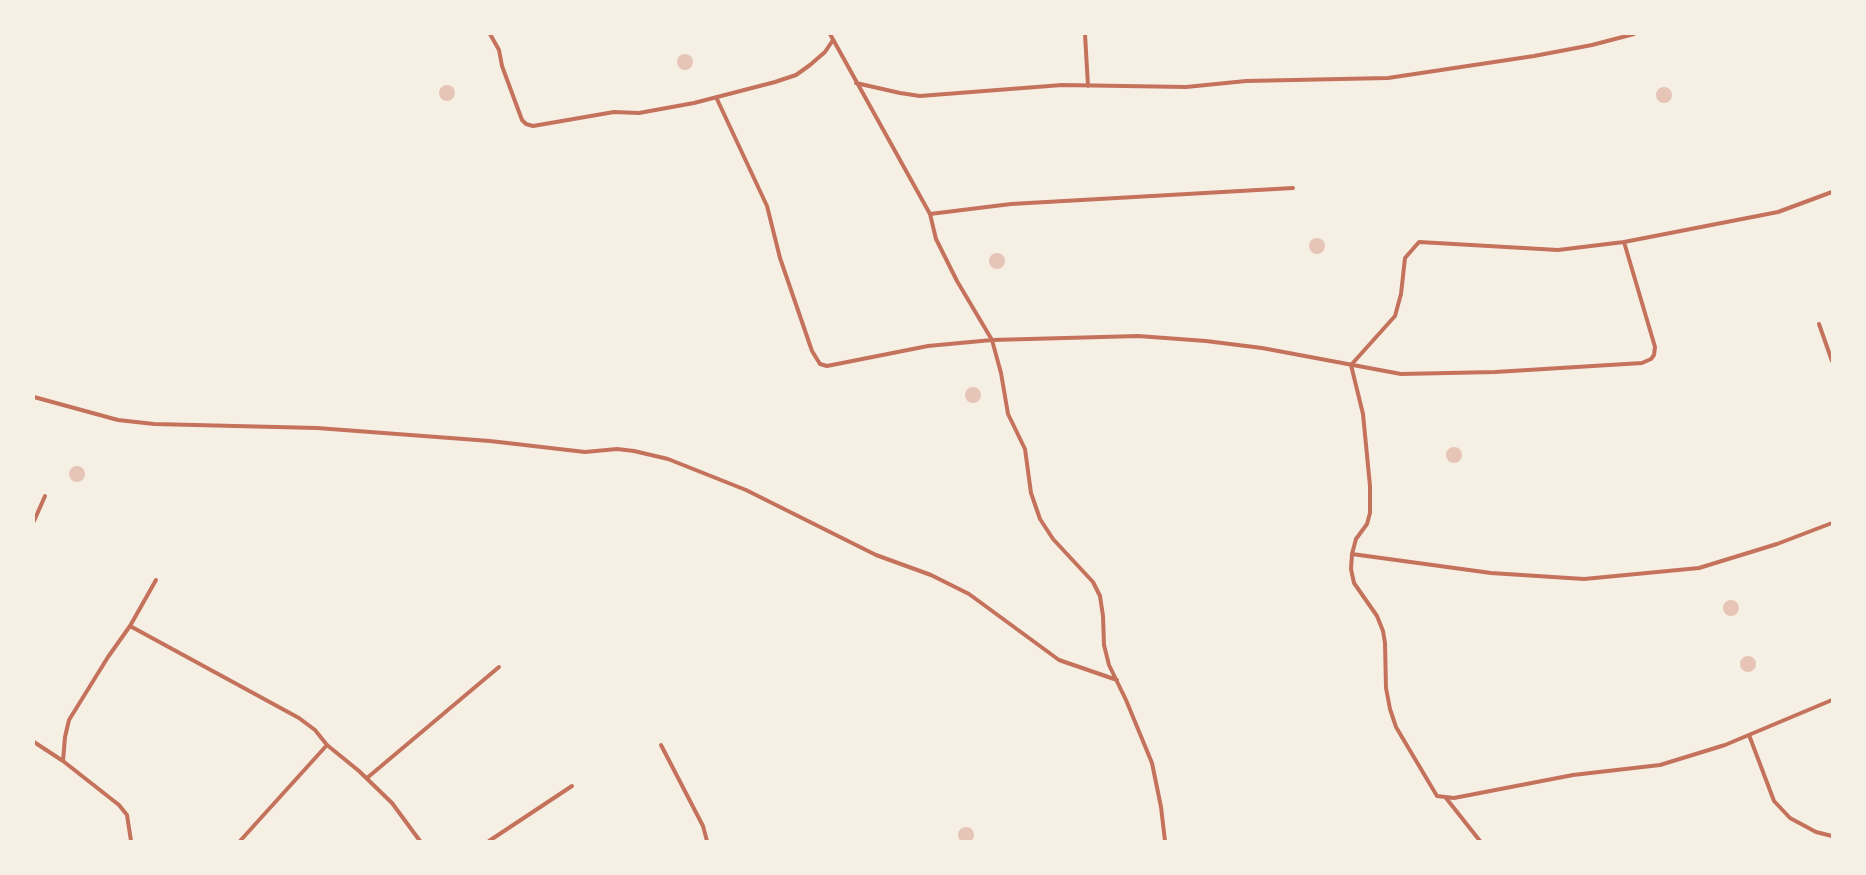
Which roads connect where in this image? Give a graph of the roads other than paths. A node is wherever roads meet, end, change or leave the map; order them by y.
1 (490, 34) edge
2 (830, 34) edge
3 (1085, 34) edge
4 (1634, 34) edge
5 (833, 40) junction
6 (856, 83) junction
7 (1088, 86) junction
8 (716, 97) junction
9 (1293, 188) dead end
10 (1832, 192) edge
11 (930, 214) junction
12 (1624, 242) junction
13 (1819, 324) dead end
14 (992, 340) junction
15 (1832, 361) edge
16 (1351, 365) junction
17 (34, 397) edge
18 (45, 496) dead end
19 (34, 521) edge
20 (1832, 523) edge
21 (1352, 554) junction
22 (156, 580) dead end
23 (130, 626) junction
24 (499, 668) dead end
25 (1117, 680) junction
26 (1832, 700) edge
27 (1749, 735) junction
28 (34, 742) edge
29 (327, 745) junction
30 (661, 745) dead end
31 (63, 761) junction
32 (367, 778) junction
33 (572, 786) dead end
34 (1446, 798) junction
35 (1832, 836) edge
36 (131, 841) edge
37 (240, 841) edge
38 (420, 841) edge
39 (489, 841) edge
40 (708, 841) edge
41 (1165, 841) edge
42 (1480, 841) edge

1 - 8 street
2 - 5 street
3 - 7 street
4 - 7 street
5 - 6 street
5 - 8 street
6 - 7 street
6 - 11 street
8 - 14 street
9 - 11 street
10 - 12 street
11 - 14 street
12 - 16 street
12 - 16 street
13 - 15 street
14 - 16 street
14 - 25 street
16 - 21 street
17 - 25 street
18 - 19 street
20 - 21 street
21 - 34 street
22 - 23 street
23 - 29 street
23 - 31 street
24 - 32 street
25 - 41 street
26 - 27 street
27 - 34 street
27 - 35 street
28 - 31 street
29 - 32 street
29 - 37 street
30 - 40 street
31 - 36 street
32 - 38 street
33 - 39 street
34 - 42 street

